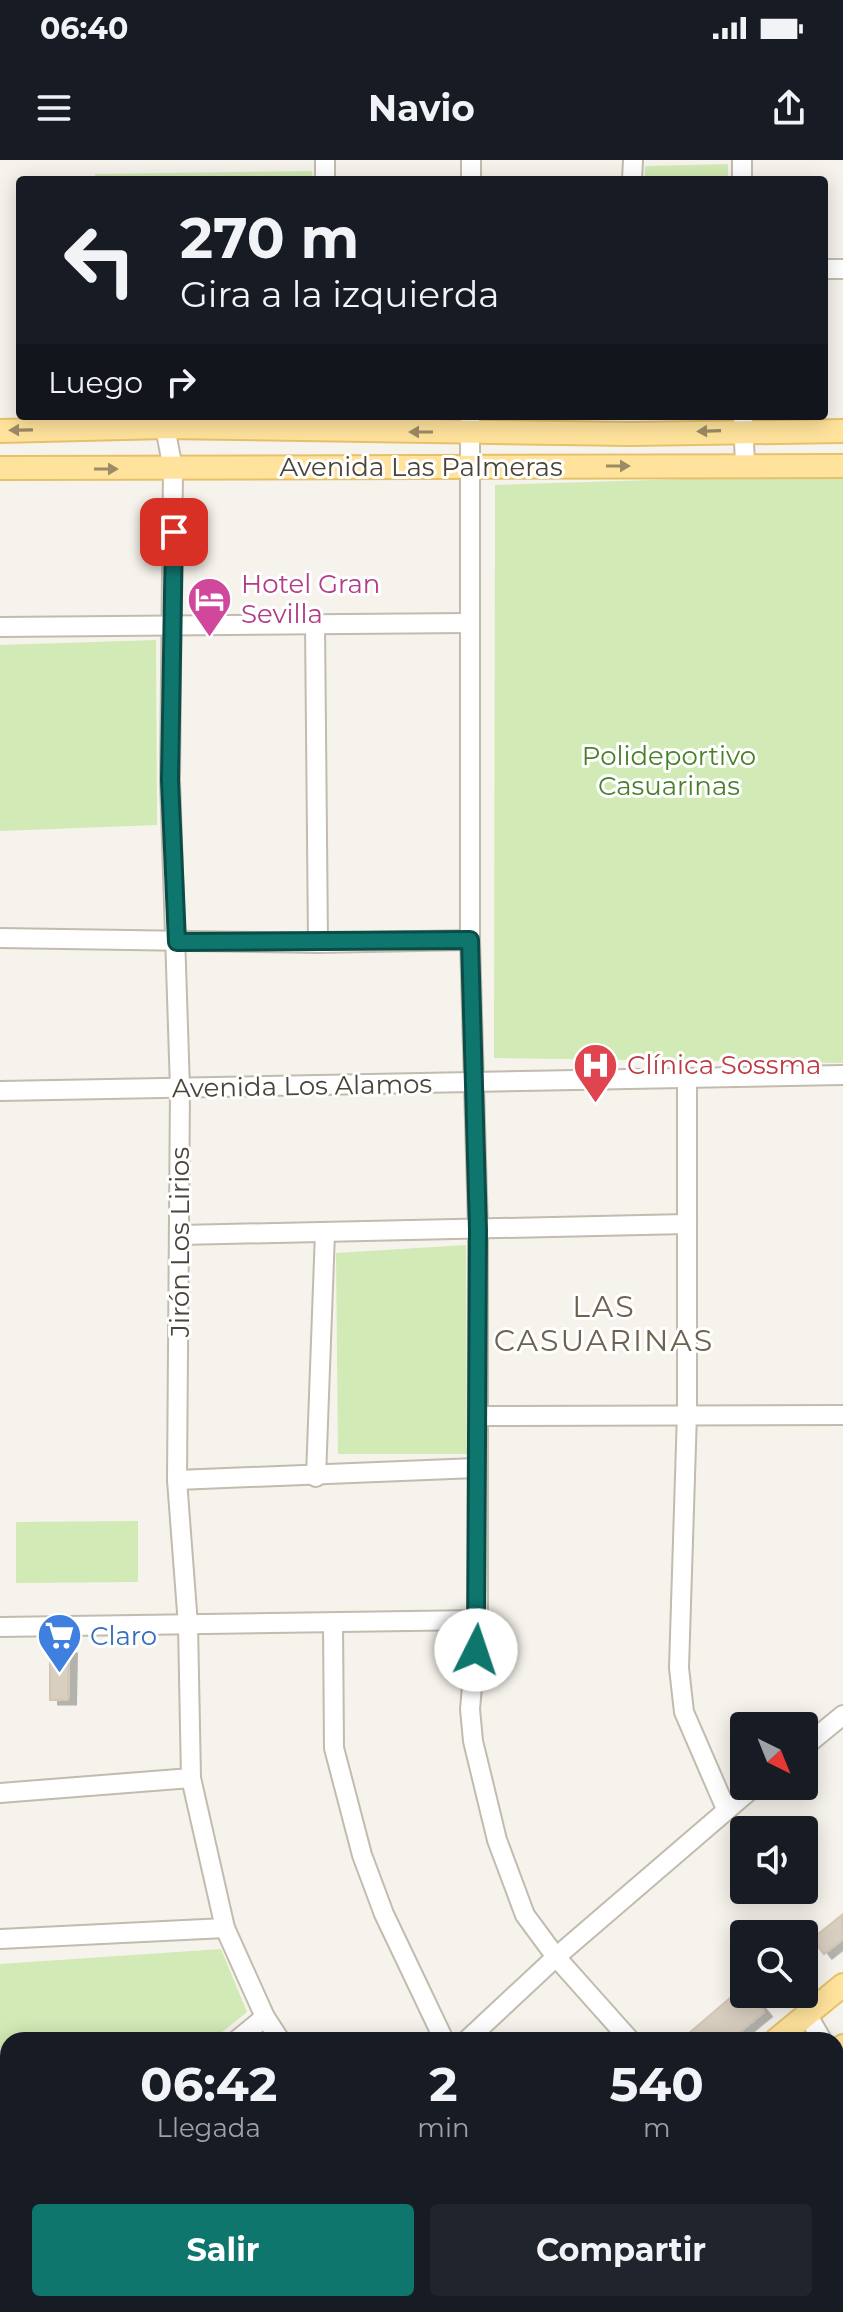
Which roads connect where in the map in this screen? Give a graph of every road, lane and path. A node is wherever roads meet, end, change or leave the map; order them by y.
1 (743, 423) edge
2 (325, 424) edge
3 (470, 424) edge
4 (630, 425) edge
5 (165, 427) junction
6 (0, 431) edge
7 (843, 431) edge
8 (470, 466) junction
9 (745, 466) junction
10 (843, 466) edge
11 (0, 468) edge
12 (173, 469) junction
13 (469, 623) junction
14 (315, 624) junction
15 (174, 625) junction
16 (0, 627) edge
17 (0, 938) edge
18 (470, 940) junction
19 (177, 942) junction
20 (318, 943) junction
21 (843, 1075) edge
22 (687, 1079) junction
23 (474, 1083) junction
24 (180, 1089) junction
25 (0, 1091) edge
26 (687, 1224) junction
27 (478, 1230) junction
28 (325, 1232) junction
29 (180, 1235) junction
30 (687, 1413) junction
31 (843, 1415) edge
32 (478, 1416) junction
33 (476, 1468) junction
34 (316, 1477) junction
35 (177, 1480) junction
36 (478, 1620) junction
37 (333, 1623) junction
38 (188, 1625) junction
39 (0, 1627) edge
40 (843, 1715) edge
41 (818, 1736) edge
42 (191, 1778) junction
43 (0, 1793) edge
44 (737, 1800) edge
45 (726, 1809) junction
46 (225, 1928) junction
47 (0, 1939) edge
48 (556, 1957) junction
49 (843, 1985) edge
50 (807, 2014) junction
51 (265, 2017) junction
52 (247, 2032) edge
53 (275, 2032) edge
54 (440, 2032) edge
55 (476, 2032) edge
56 (623, 2032) edge
57 (786, 2032) edge
58 (817, 2032) edge

1 -> 4 main road, Avenida Las Palmeras
1 - 7 main road, Avenida Las Palmeras
1 - 9 street
3 -> 2 main road, Avenida Las Palmeras
2 - 5 main road, Avenida Las Palmeras
3 - 4 main road, Avenida Las Palmeras
3 - 8 street
5 -> 6 main road, Avenida Las Palmeras
5 - 12 street, Jirón Los Lirios
8 -> 9 main road, Avenida Las Palmeras
8 - 12 main road, Avenida Las Palmeras
8 - 13 street
9 - 10 main road, Avenida Las Palmeras
11 -> 12 main road, Avenida Las Palmeras
12 - 15 street, Jirón Los Lirios
13 - 14 street
13 - 18 street
14 - 15 street
14 - 20 street
15 - 16 street
15 - 19 street, Jirón Los Lirios
17 - 19 street
18 - 20 street
18 - 23 street
19 - 20 street
19 - 24 street, Jirón Los Lirios
21 - 22 street, Avenida Los Alamos
22 - 23 street, Avenida Los Alamos
22 - 26 street
23 - 24 street, Avenida Los Alamos
23 - 27 street
24 - 25 street, Avenida Los Alamos
24 - 29 street, Jirón Los Lirios
26 - 27 street
26 - 30 street
27 - 28 street
27 - 32 street
28 - 29 street
28 - 34 street
29 - 35 street, Jirón Los Lirios
30 - 31 street
30 - 32 street
30 - 45 street
32 - 33 street
33 - 34 street
33 - 36 street
34 - 35 street
35 - 38 street, Jirón Los Lirios
36 - 37 street
36 - 48 street
37 - 38 street
37 - 54 street
38 - 39 street
38 - 42 street, Jirón Los Lirios
40 - 41 street
42 - 43 street
42 - 46 street, Jirón Los Lirios
44 - 45 street
45 - 48 street
46 - 47 street
46 - 51 street, Jirón Los Lirios
48 - 55 street
48 - 56 street
49 - 50 main road
50 - 57 main road
50 - 58 street
51 - 52 street
51 - 53 street, Jirón Los Lirios

